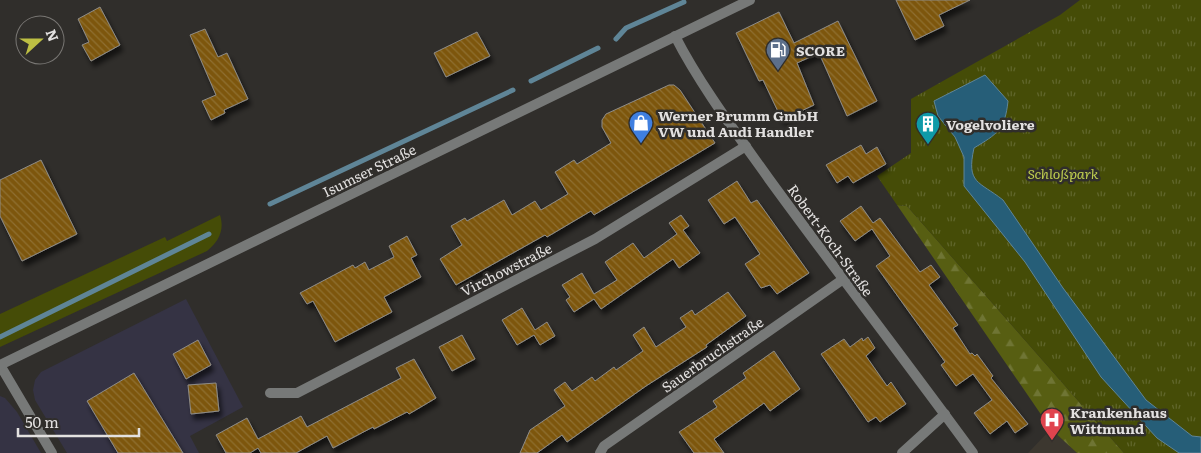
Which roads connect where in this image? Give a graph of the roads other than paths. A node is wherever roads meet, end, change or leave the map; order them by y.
1 (750, 0) edge
2 (675, 36) junction
3 (746, 146) junction
4 (842, 280) junction
5 (0, 365) edge
6 (270, 394) dead end
7 (945, 414) junction
8 (52, 453) edge
9 (600, 453) edge
10 (902, 453) edge
11 (973, 453) edge

1 - 2 street, Isumser Straße
2 - 3 street, Robert-Koch-Straße
2 - 5 street, Isumser Straße
3 - 4 street, Robert-Koch-Straße
3 - 6 street, Virchowstraße
4 - 7 street, Robert-Koch-Straße
4 - 9 street, Sauerbruchstraße
5 - 8 street
7 - 10 street
7 - 11 street, Robert-Koch-Straße

